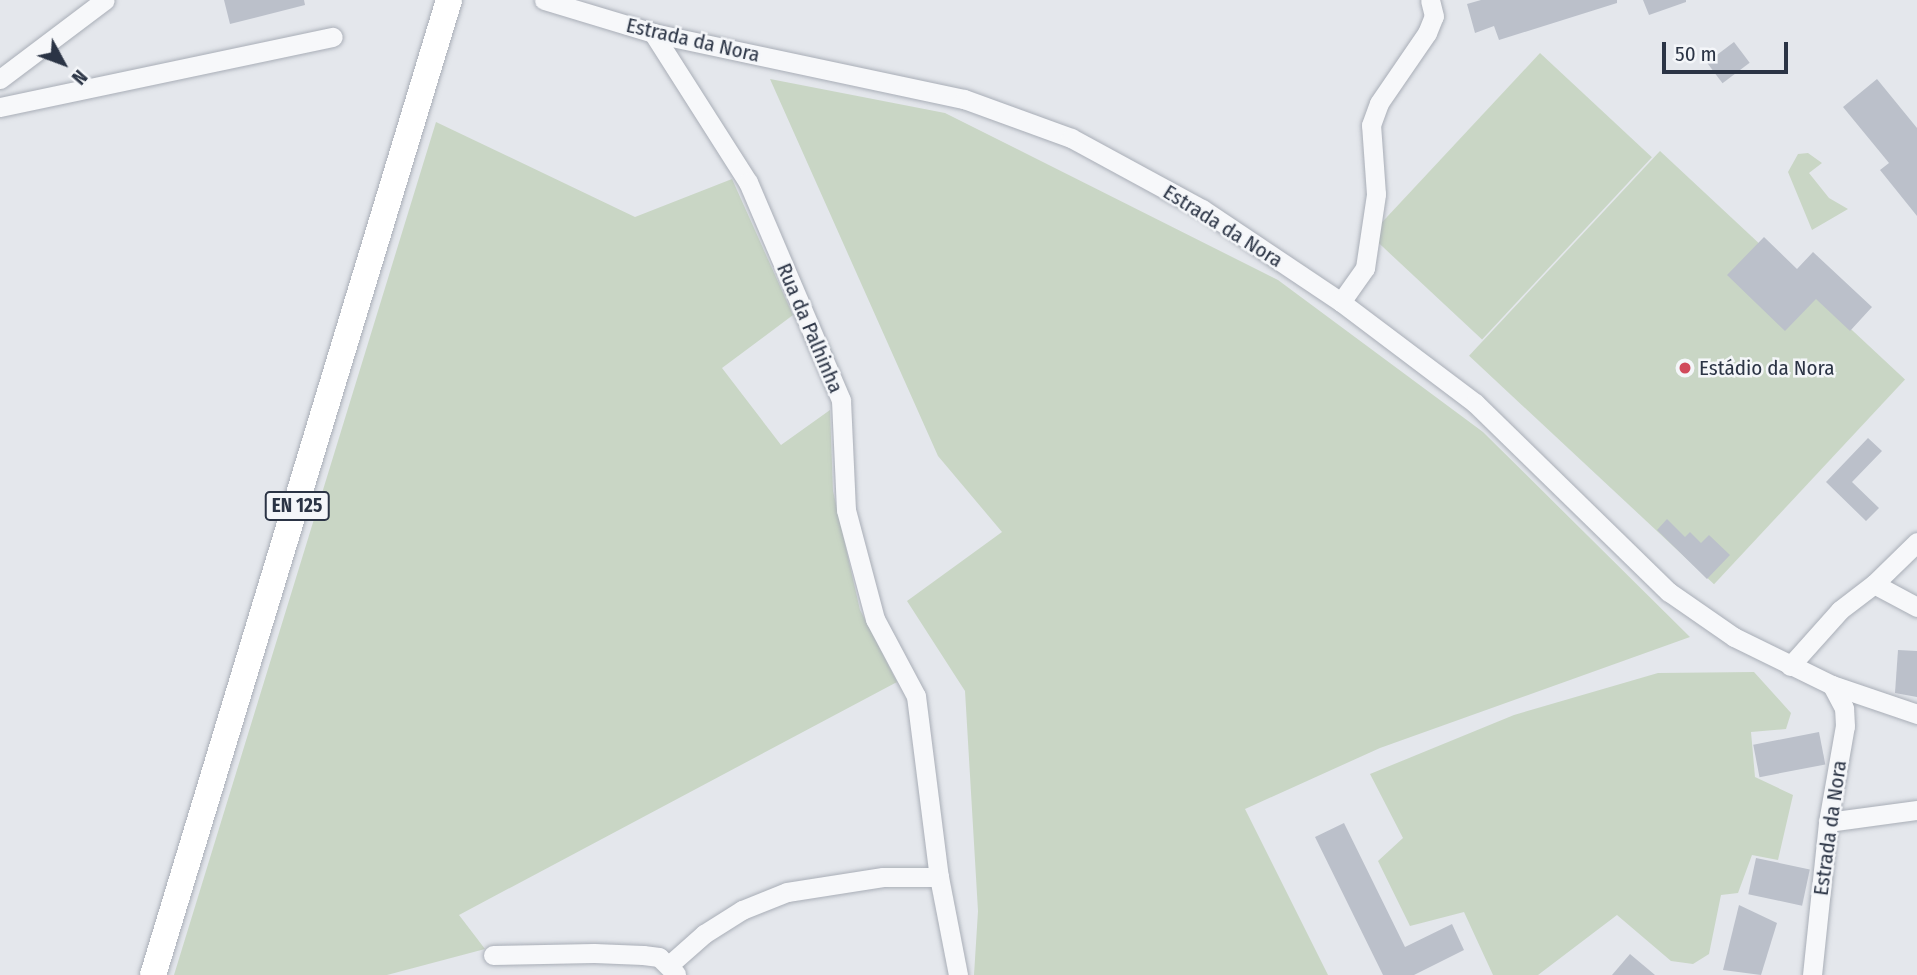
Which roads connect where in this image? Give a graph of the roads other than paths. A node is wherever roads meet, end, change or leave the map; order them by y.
1 (104, 0) edge
2 (450, 0) edge
3 (544, 0) edge
4 (1430, 0) edge
5 (653, 33) junction
6 (333, 37) dead end
7 (0, 79) edge
8 (0, 107) edge
9 (1341, 302) junction
10 (1917, 542) edge
11 (1874, 584) junction
12 (1917, 607) edge
13 (1790, 666) junction
14 (1832, 685) junction
15 (1880, 702) junction
16 (1917, 714) edge
17 (1846, 726) junction
18 (1917, 810) edge
19 (1828, 822) junction
20 (939, 877) junction
21 (493, 955) dead end
22 (673, 970) edge
23 (153, 975) edge
24 (958, 975) edge
25 (1812, 975) edge

1 - 7 street
2 - 23 main road, EN 125
3 - 5 street, Estrada da Nora
4 - 9 street
5 - 9 street, Estrada da Nora
5 - 20 street, Rua da Palhinha
6 - 8 street
9 - 13 street, Estrada da Nora
10 - 11 street
11 - 12 street
11 - 13 street
13 - 14 street, Estrada da Nora
14 - 15 street, Estrada da Nora
14 - 17 street, Estrada da Nora
15 - 16 street, Estrada da Nora
15 - 17 street
17 - 19 street, Estrada da Nora
18 - 19 street
19 - 25 street, Estrada da Nora
20 - 22 street
20 - 24 street, Rua da Palhinha
21 - 22 street

